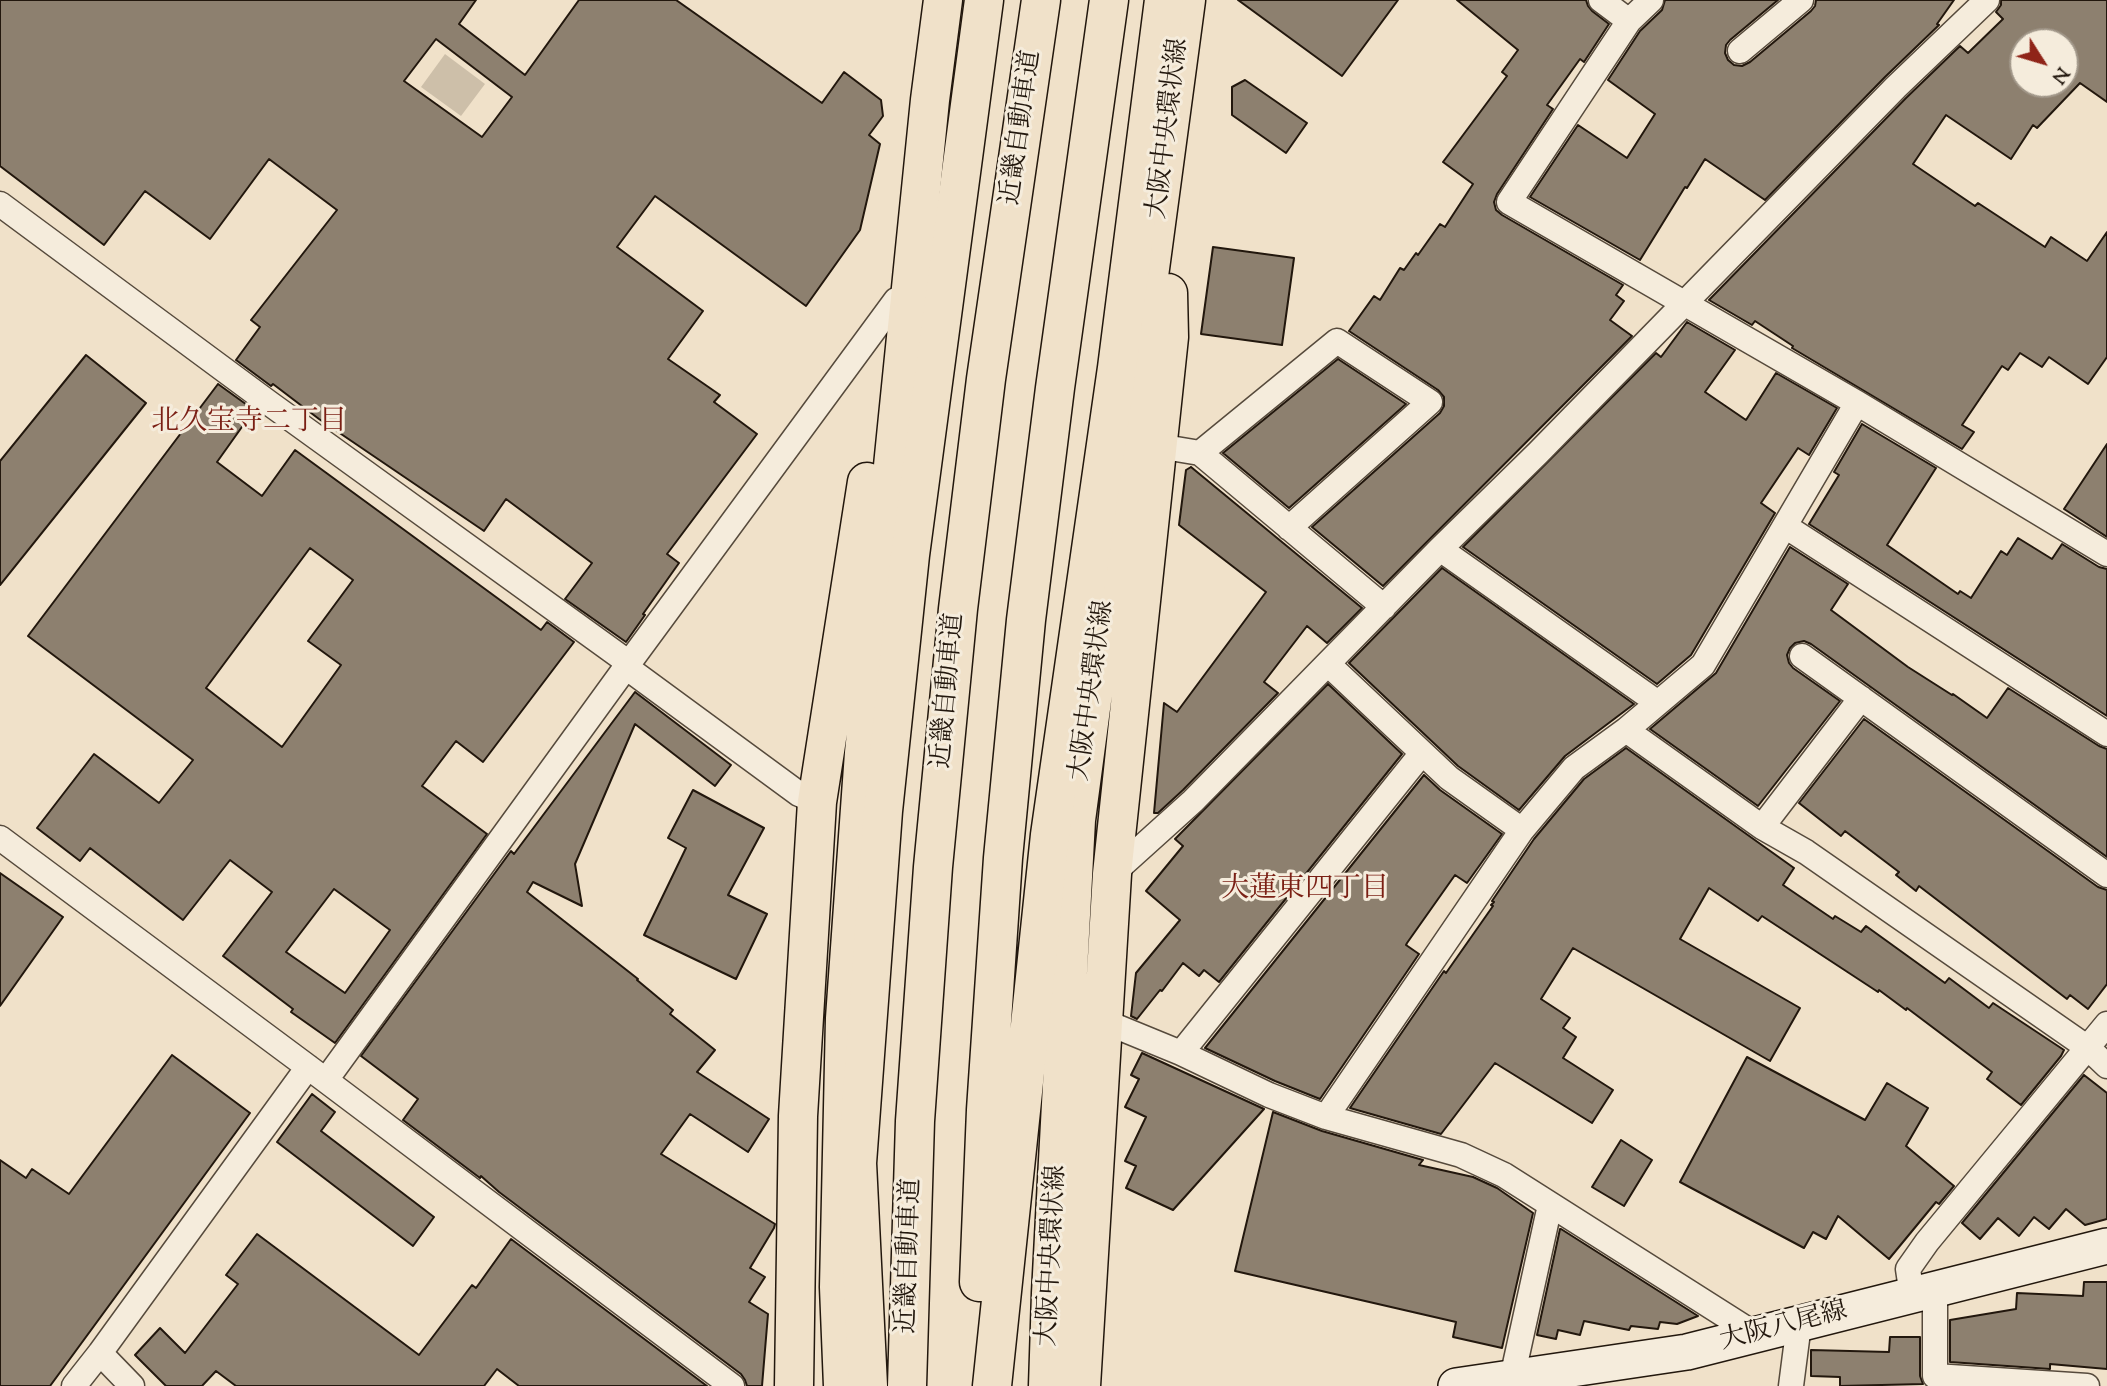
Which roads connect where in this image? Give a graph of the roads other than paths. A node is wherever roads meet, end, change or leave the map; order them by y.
1 (943, 0) edge
2 (984, 0) edge
3 (1041, 0) edge
4 (1109, 0) edge
5 (1164, 0) edge
6 (1186, 0) edge
7 (1601, 0) edge
8 (1651, 0) edge
9 (1801, 0) edge
10 (1987, 0) edge
11 (1629, 21) junction
12 (1740, 51) dead end
13 (930, 100) junction
14 (1164, 172) junction
15 (0, 204) edge
16 (896, 300) junction
17 (1684, 304) junction
18 (1857, 403) junction
19 (1158, 446) junction
20 (1200, 453) junction
21 (1785, 526) junction
22 (1289, 527) junction
23 (1440, 549) junction
24 (2107, 554) edge
25 (1384, 607) junction
26 (1802, 656) dead end
27 (1328, 664) junction
28 (628, 665) junction
29 (1861, 698) junction
30 (1658, 703) junction
31 (1626, 730) junction
32 (2107, 734) edge
33 (1422, 753) junction
34 (817, 802) junction
35 (1762, 827) junction
36 (1522, 830) junction
37 (0, 838) edge
38 (1112, 874) junction
39 (2107, 875) edge
40 (1103, 1021) junction
41 (2107, 1024) edge
42 (2088, 1048) junction
43 (1181, 1053) junction
44 (2107, 1066) edge
45 (317, 1074) junction
46 (1326, 1117) junction
47 (1550, 1205) junction
48 (2107, 1246) edge
49 (1924, 1293) junction
50 (1799, 1324) junction
51 (1756, 1335) junction
52 (100, 1353) junction
53 (1512, 1378) junction
54 (74, 1386) edge
55 (132, 1386) edge
56 (732, 1386) edge
57 (794, 1386) edge
58 (843, 1386) edge
59 (868, 1386) edge
60 (906, 1386) edge
61 (977, 1386) edge
62 (992, 1386) edge
63 (1048, 1386) edge
64 (1081, 1386) edge
65 (1456, 1386) edge
66 (1791, 1386) edge
67 (2087, 1386) edge

1 - 13 main road
2 - 59 main road
3 - 60 main road, 近畿自動車道
4 - 61 main road
5 - 62 main road
6 - 14 main road, 大阪中央環状線
7 - 11 street
8 - 11 street
9 - 12 street
10 - 17 street
11 - 17 street
13 - 16 main road
13 - 58 main road
14 - 19 main road
14 - 63 main road, 大阪中央環状線
15 - 28 street
16 - 28 street
16 - 34 main road
17 - 18 street
17 - 23 street
18 - 21 street
18 - 24 street
19 - 20 street
19 - 38 main road
20 - 22 street
20 - 22 street
21 - 30 street
21 - 32 street
22 - 25 street
23 - 25 street
23 - 30 street
25 - 27 street
26 - 29 street
27 - 33 street
27 - 38 street
28 - 34 street
28 - 45 street
29 - 35 street
29 - 39 street
30 - 31 street
31 - 35 street
31 - 36 street
33 - 36 street
33 - 43 street
34 - 57 main road
35 - 42 street
36 - 46 street
37 - 45 street
38 - 40 main road
40 - 43 street
40 - 64 main road
41 - 42 street
42 - 44 street
42 - 49 street
43 - 46 street
45 - 52 street
45 - 56 street
46 - 47 street
47 - 51 street
47 - 53 street
48 - 49 main road, 大阪八尾線
49 - 50 main road, 大阪八尾線
49 - 67 street
50 - 51 main road, 大阪八尾線
50 - 66 street
51 - 53 main road, 大阪八尾線
52 - 54 street
52 - 55 street
53 - 65 main road, 大阪八尾線

